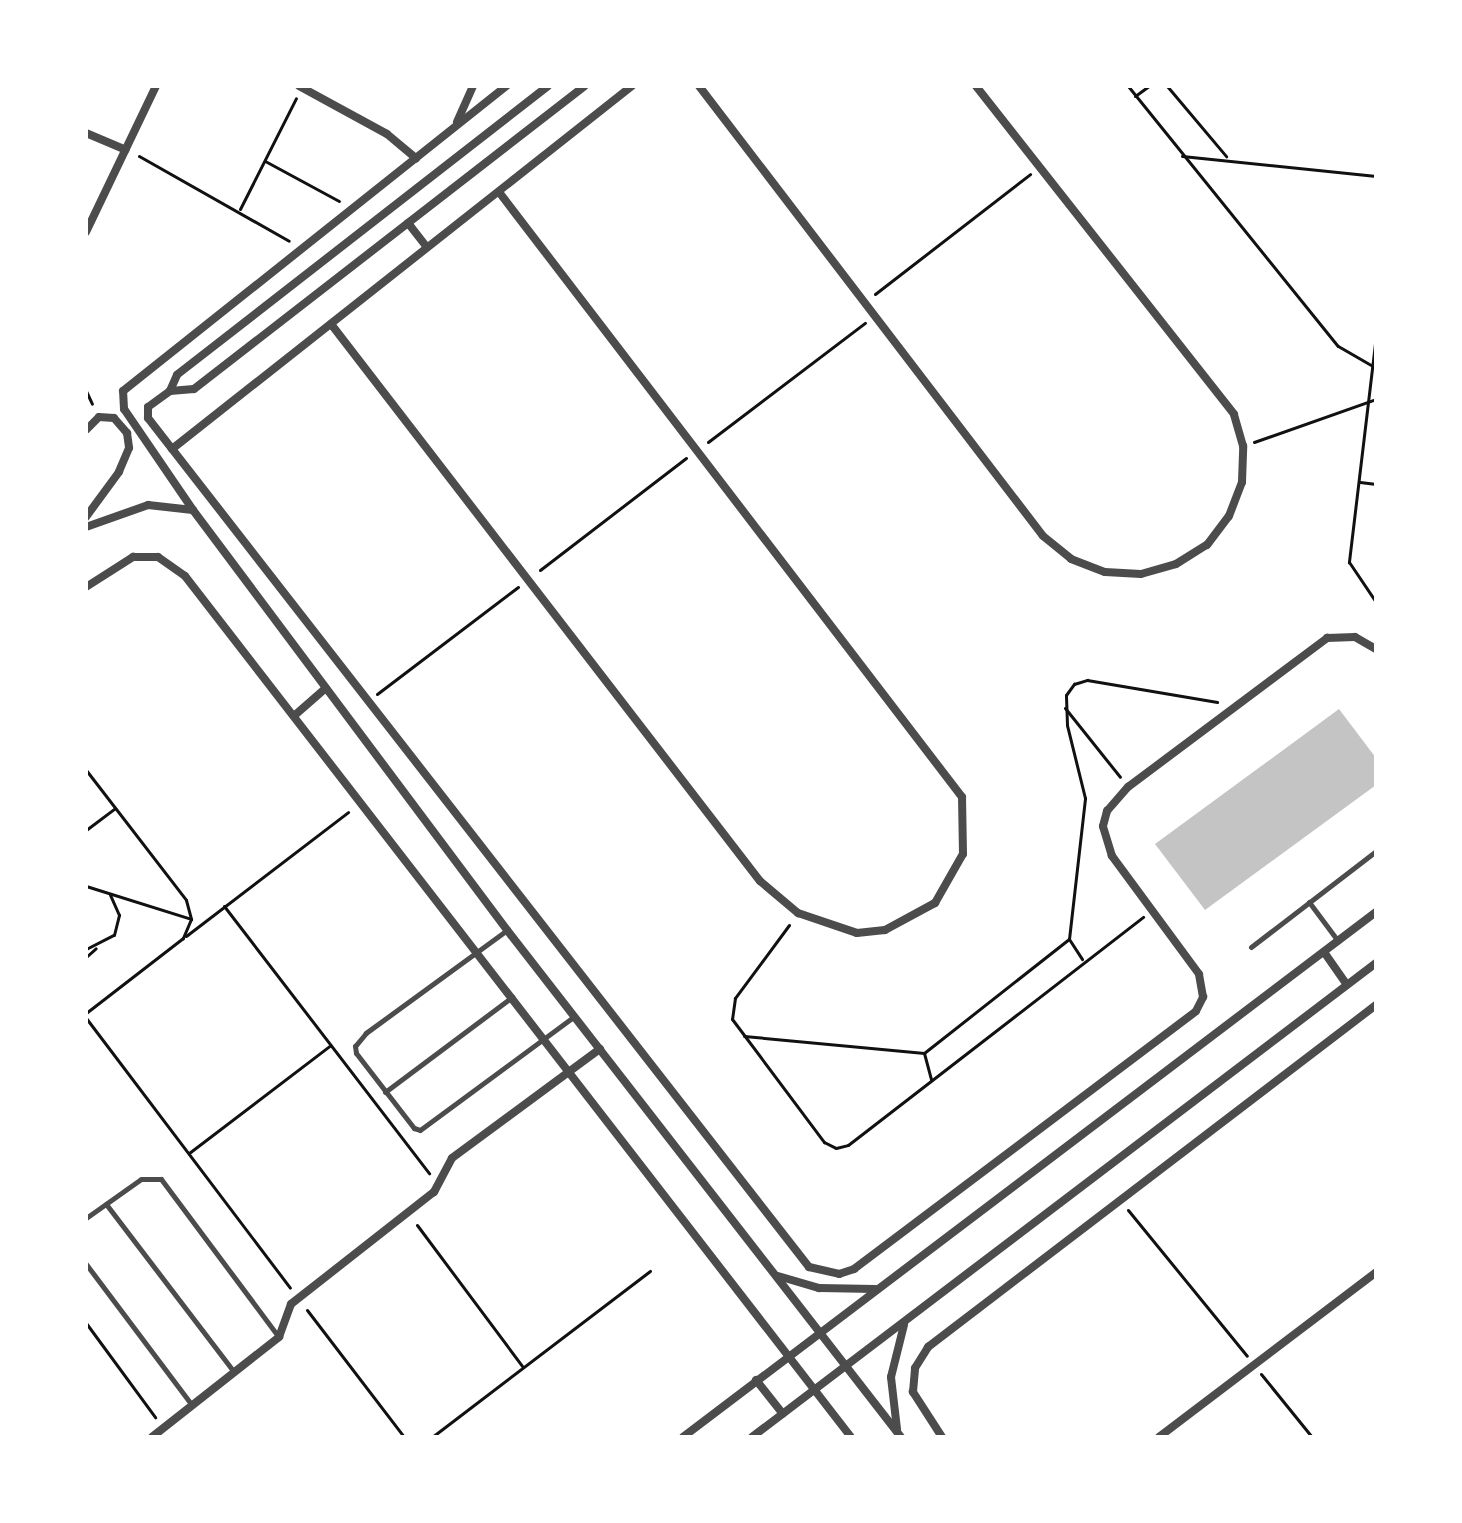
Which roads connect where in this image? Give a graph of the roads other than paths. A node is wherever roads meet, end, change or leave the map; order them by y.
1 (156, 86) edge
2 (473, 86) edge
3 (506, 86) edge
4 (548, 86) edge
5 (584, 86) edge
6 (632, 86) edge
7 (699, 86) edge
8 (976, 86) edge
9 (301, 87) edge
10 (455, 126) junction
11 (86, 133) edge
12 (126, 150) junction
13 (416, 158) junction
14 (499, 192) junction
15 (408, 223) junction
16 (86, 232) edge
17 (426, 246) junction
18 (331, 324) junction
19 (170, 391) junction
20 (86, 430) edge
21 (172, 449) junction
22 (193, 510) junction
23 (86, 517) edge
24 (86, 527) edge
25 (86, 587) edge
26 (1376, 649) edge
27 (326, 688) junction
28 (295, 715) junction
29 (1376, 851) edge
30 (1309, 902) junction
31 (1376, 912) edge
32 (507, 930) junction
33 (1338, 941) junction
34 (1251, 947) dead end
35 (479, 952) junction
36 (1324, 952) junction
37 (1376, 963) edge
38 (1347, 985) junction
39 (513, 996) junction
40 (1376, 1005) edge
41 (574, 1016) junction
42 (545, 1038) junction
43 (600, 1049) junction
44 (571, 1071) junction
45 (385, 1092) junction
46 (106, 1204) junction
47 (86, 1218) edge
48 (86, 1264) edge
49 (1376, 1272) edge
50 (777, 1276) junction
51 (876, 1289) junction
52 (905, 1322) junction
53 (820, 1331) junction
54 (279, 1337) junction
55 (789, 1355) junction
56 (846, 1366) junction
57 (234, 1372) junction
58 (756, 1380) junction
59 (815, 1390) junction
60 (192, 1405) junction
61 (783, 1414) junction
62 (900, 1435) edge
63 (152, 1437) edge
64 (683, 1437) edge
65 (752, 1437) edge
66 (851, 1437) edge
67 (942, 1437) edge
68 (1159, 1437) edge

1 - 12 street
2 - 10 street
3 - 10 street
4 - 19 street
5 - 15 street
6 - 14 street
7 - 8 street
9 - 13 street
10 - 13 street
11 - 12 street
12 - 16 street
13 - 22 street
14 - 17 street
14 - 18 street
15 - 17 street
15 - 19 street
17 - 18 street
18 - 21 street
19 - 21 street
20 - 23 street
21 - 26 street
22 - 24 street
22 - 27 street
25 - 28 street
27 - 28 street
27 - 32 street
28 - 35 street
29 - 30 lane
30 - 33 lane
30 - 34 lane
31 - 33 street
32 - 35 lane
32 - 41 street
33 - 36 street
35 - 39 street
35 - 45 lane
36 - 38 street
36 - 51 street
37 - 38 street
38 - 52 street
39 - 42 street
39 - 45 lane
40 - 67 street
41 - 42 lane
41 - 43 street
42 - 44 street
42 - 45 lane
43 - 44 street
43 - 50 street
44 - 54 street
44 - 55 street
46 - 47 lane
46 - 54 lane
46 - 57 lane
48 - 60 lane
49 - 68 street
50 - 51 street
50 - 53 street
51 - 53 street
52 - 56 street
52 - 62 street
53 - 55 street
53 - 56 street
54 - 57 street
55 - 58 street
55 - 59 street
56 - 59 street
56 - 62 street
57 - 60 street
58 - 61 street
58 - 64 street
59 - 61 street
59 - 66 street
60 - 63 street
61 - 65 street

